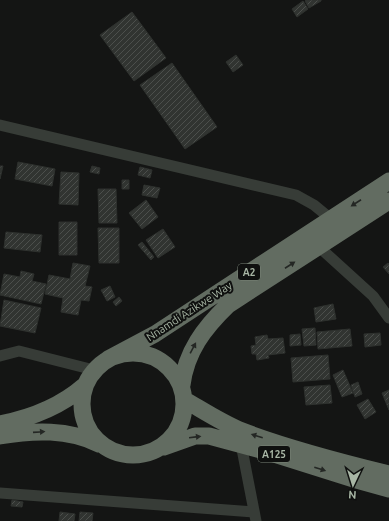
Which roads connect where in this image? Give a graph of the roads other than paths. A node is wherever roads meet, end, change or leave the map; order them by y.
1 (0, 126) edge
2 (389, 181) edge
3 (389, 200) edge
4 (331, 219) junction
5 (318, 246) junction
6 (389, 318) edge
7 (0, 356) edge
8 (108, 359) junction
9 (94, 370) junction
10 (84, 386) junction
11 (183, 393) junction
12 (0, 424) edge
13 (0, 436) edge
14 (241, 444) junction
15 (107, 448) junction
16 (158, 449) junction
17 (389, 474) edge
18 (389, 489) edge
19 (0, 493) edge
20 (255, 517) edge

1 - 4 street
2 -> 4 highway, Nnamdi Azikwe Way / A2
3 - 5 highway, Nnamdi Azikwe Way / A2
4 - 8 highway, Nnamdi Azikwe Way / A2
5 - 6 street
11 -> 5 highway, Nnamdi Azikwe Way / A2
7 - 9 street
8 - 9 highway
8 - 11 highway
9 - 10 highway
10 - 12 highway
10 - 15 highway
11 - 16 highway
17 -> 11 highway, A125
13 -> 15 highway
16 -> 14 highway, A125
14 -> 18 highway, A125
14 - 20 street
15 - 16 highway
19 - 20 street

